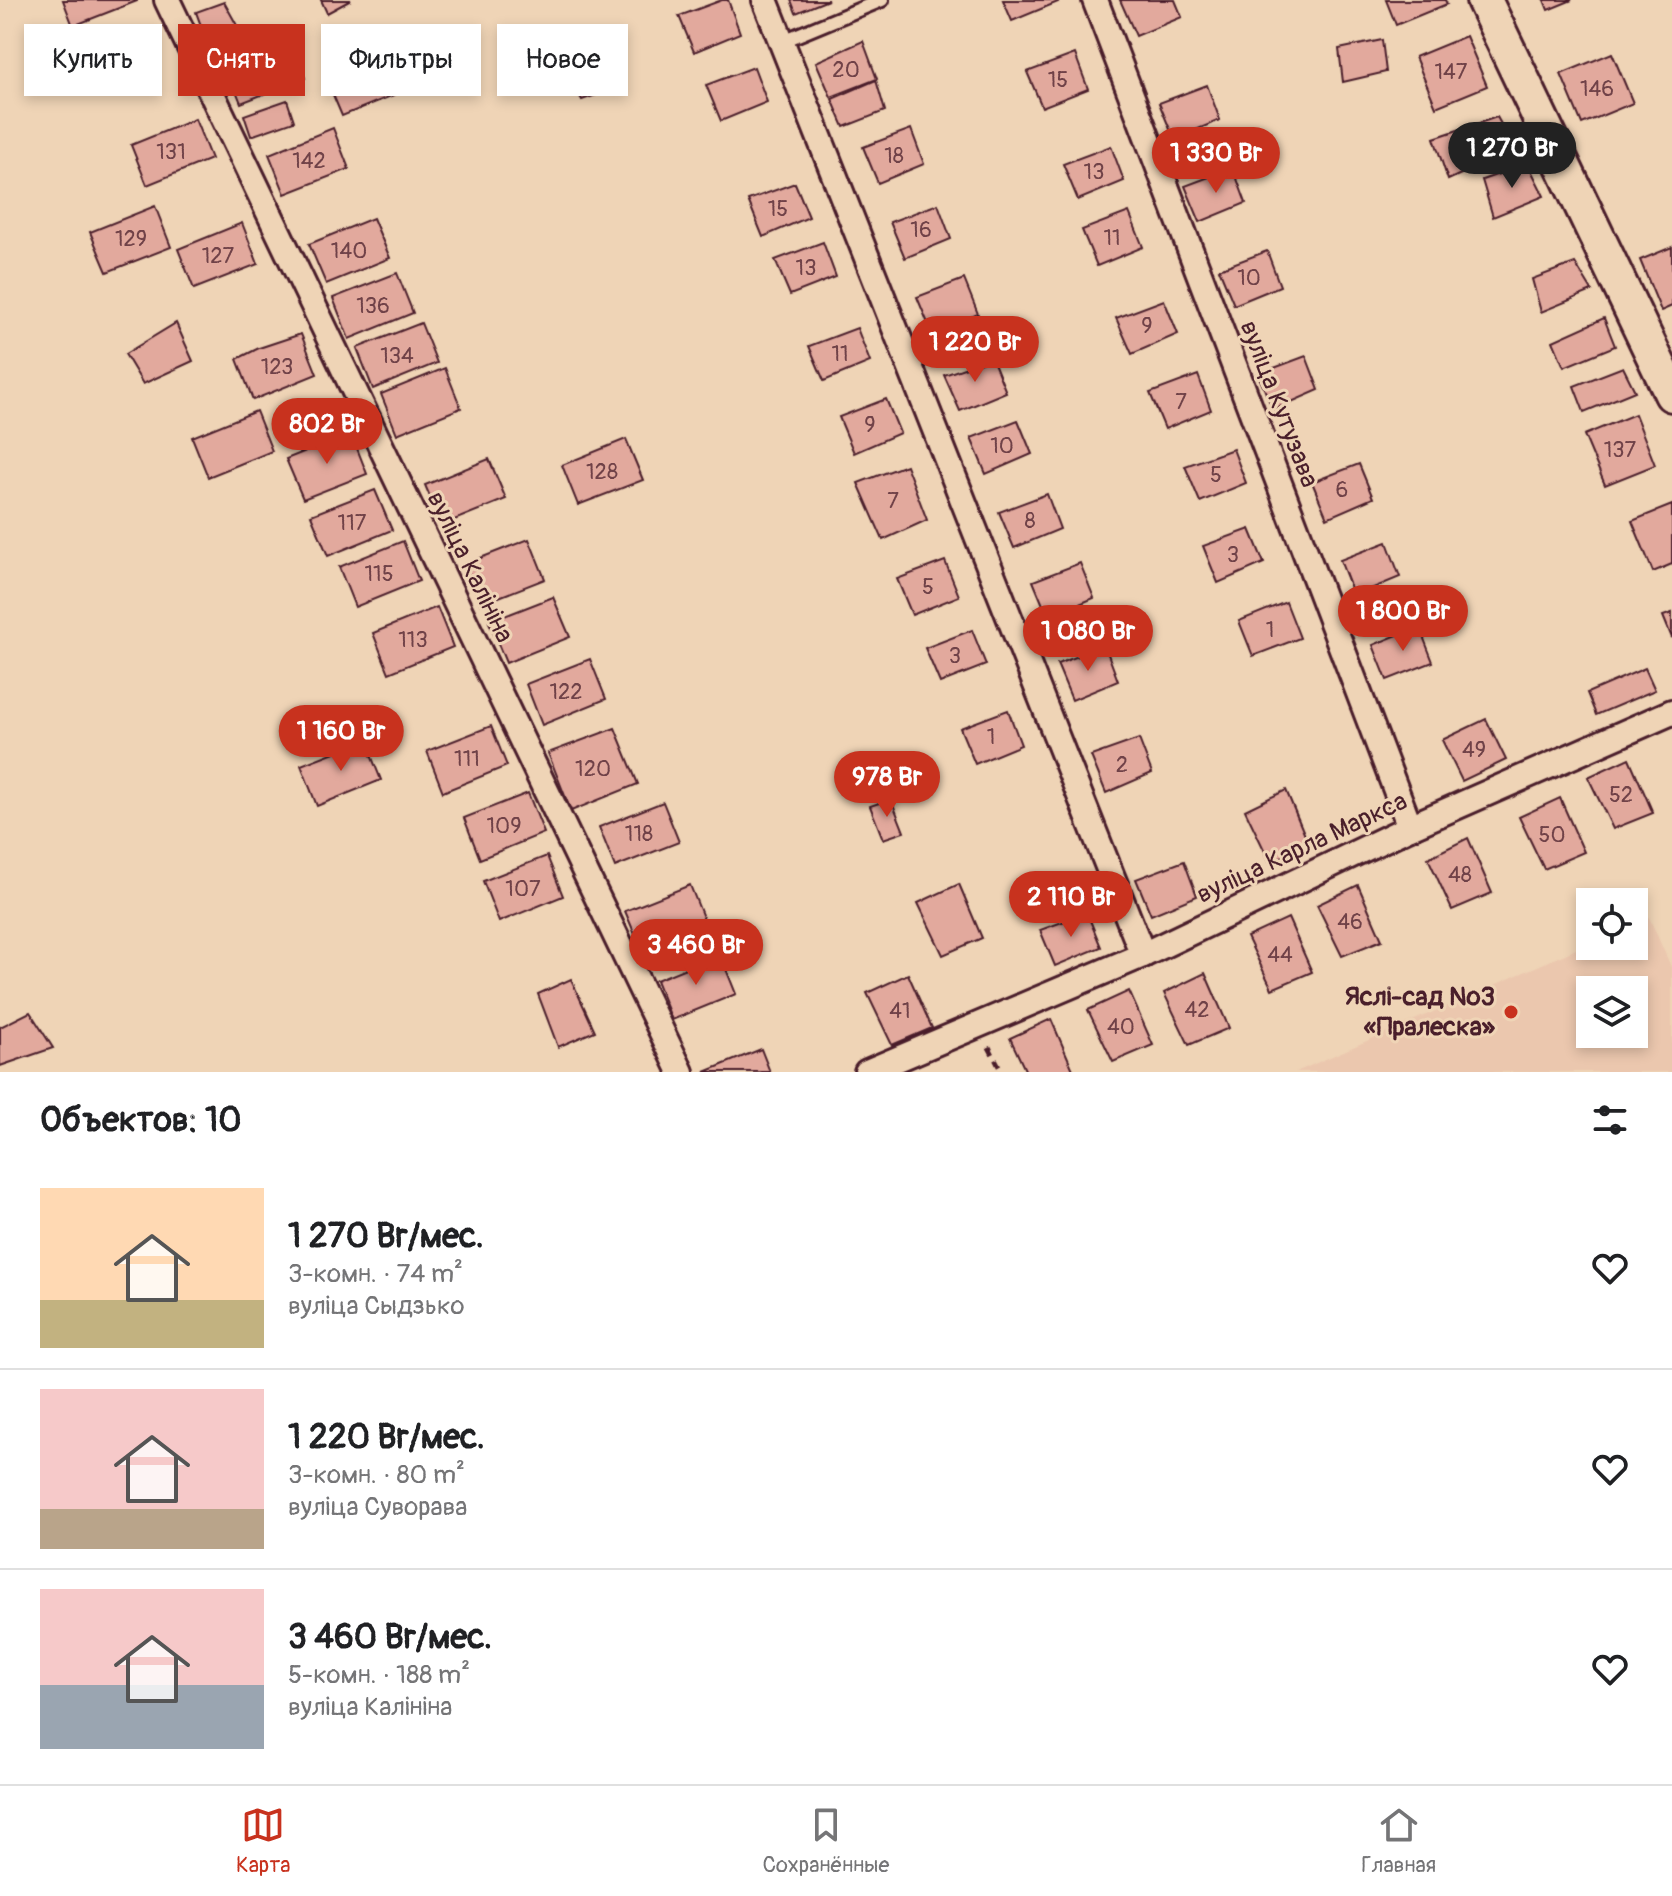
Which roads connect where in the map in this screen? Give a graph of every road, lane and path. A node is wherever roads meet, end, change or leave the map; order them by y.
1 (167, 0) edge
2 (765, 0) edge
3 (882, 0) edge
4 (1095, 0) edge
5 (1484, 0) edge
6 (783, 41) junction
7 (1672, 394) edge
8 (1672, 712) edge
9 (1410, 827) junction
10 (1143, 955) junction
11 (681, 1072) edge
12 (867, 1072) edge

1 - 11 street, вуліца Калініна
2 - 6 street
3 - 6 lane
4 - 9 street, вуліца Кутузава
5 - 7 street
6 - 10 street
8 - 9 street, вуліца Карла Маркса
9 - 10 street, вуліца Карла Маркса
10 - 12 street, вуліца Карла Маркса

